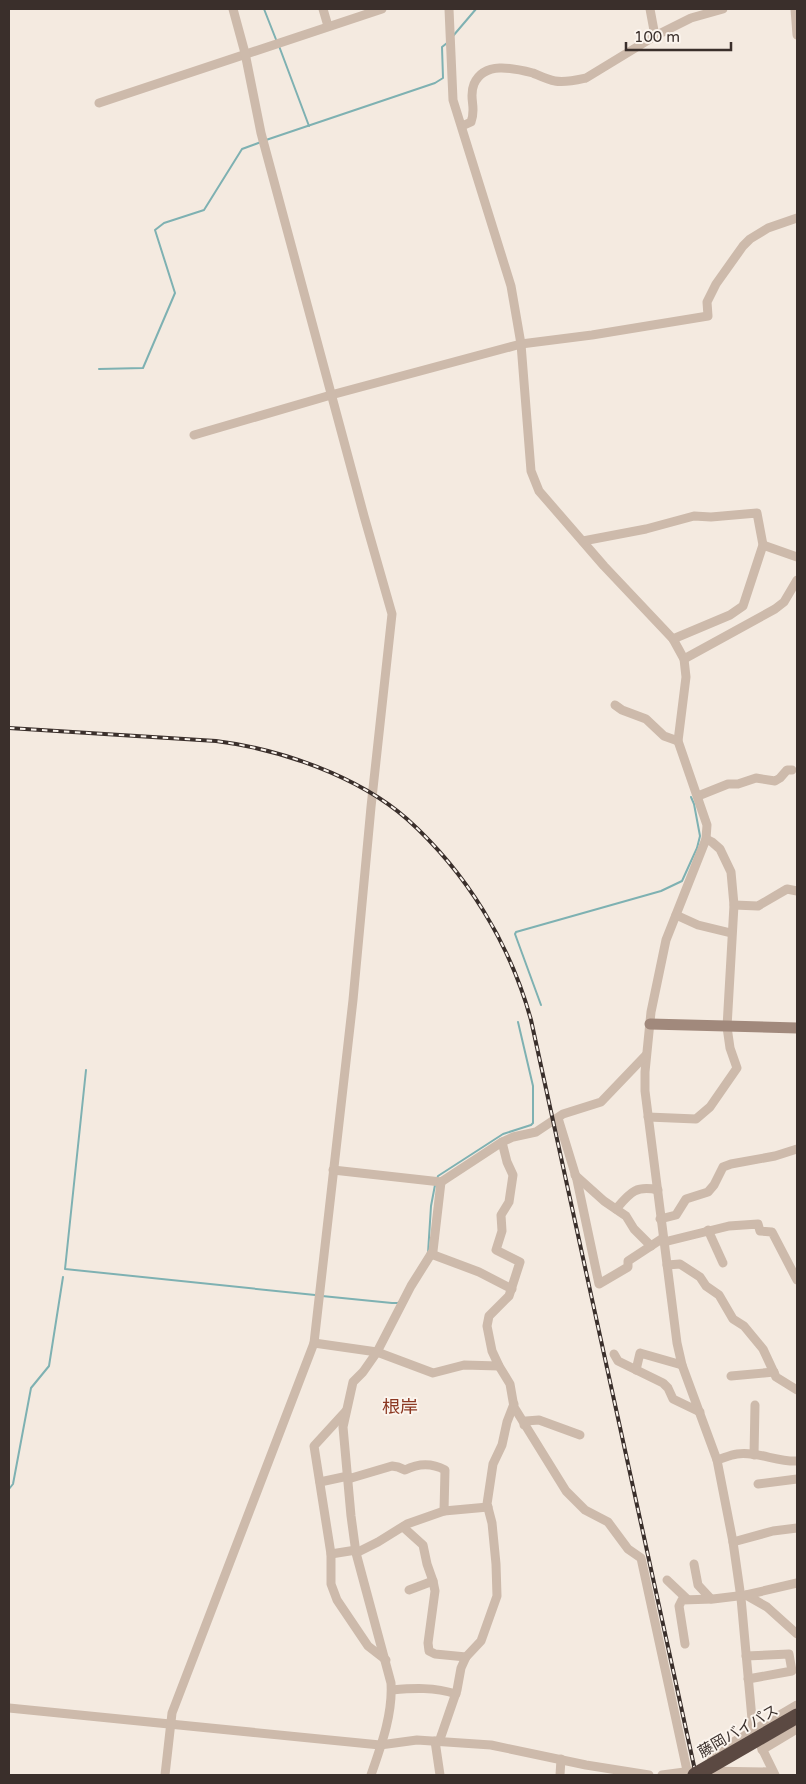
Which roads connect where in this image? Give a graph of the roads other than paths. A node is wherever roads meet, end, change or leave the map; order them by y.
1 (233, 9) edge
2 (323, 9) edge
3 (382, 9) edge
4 (449, 9) edge
5 (650, 9) edge
6 (723, 9) edge
7 (795, 9) edge
8 (328, 26) junction
9 (797, 35) edge
10 (655, 36) junction
11 (245, 53) junction
12 (99, 104) dead end
13 (462, 126) junction
14 (797, 218) edge
15 (521, 344) junction
16 (331, 395) junction
17 (194, 434) dead end
18 (583, 541) junction
19 (763, 545) junction
20 (797, 557) edge
21 (797, 580) edge
22 (673, 639) junction
23 (684, 659) junction
24 (615, 705) dead end
25 (678, 741) junction
26 (792, 770) dead end
27 (698, 796) junction
28 (706, 839) junction
29 (797, 891) edge
30 (734, 905) junction
31 (676, 915) junction
32 (731, 933) junction
33 (650, 1024) junction
34 (727, 1027) junction
35 (797, 1028) edge
36 (646, 1054) junction
37 (648, 1116) junction
38 (558, 1118) junction
39 (502, 1142) junction
40 (797, 1149) edge
41 (333, 1170) junction
42 (575, 1174) junction
43 (441, 1182) junction
44 (658, 1190) junction
45 (616, 1209) junction
46 (660, 1219) junction
47 (708, 1230) junction
48 (663, 1240) junction
49 (651, 1246) junction
50 (431, 1254) junction
51 (723, 1263) dead end
52 (667, 1265) junction
53 (797, 1280) edge
54 (512, 1288) junction
55 (314, 1343) junction
56 (377, 1352) junction
57 (614, 1354) dead end
58 (682, 1365) junction
59 (499, 1366) junction
60 (636, 1370) junction
61 (774, 1372) junction
62 (731, 1376) dead end
63 (797, 1390) edge
64 (514, 1404) junction
65 (755, 1405) dead end
66 (346, 1410) junction
67 (700, 1412) junction
68 (524, 1425) junction
69 (580, 1436) dead end
70 (754, 1455) junction
71 (717, 1460) junction
72 (796, 1461) edge
73 (348, 1477) junction
74 (797, 1478) edge
75 (320, 1482) junction
76 (758, 1484) dead end
77 (488, 1507) junction
78 (444, 1511) junction
79 (403, 1527) junction
80 (797, 1528) edge
81 (733, 1542) junction
82 (356, 1551) junction
83 (331, 1554) junction
84 (694, 1564) dead end
85 (667, 1580) dead end
86 (433, 1581) junction
87 (797, 1583) edge
88 (409, 1590) dead end
89 (744, 1594) junction
90 (687, 1599) junction
91 (710, 1599) junction
92 (797, 1634) edge
93 (685, 1644) dead end
94 (746, 1656) junction
95 (466, 1657) junction
96 (386, 1660) junction
97 (748, 1679) junction
98 (392, 1690) junction
99 (456, 1694) junction
100 (797, 1705) edge
101 (9, 1708) edge
102 (797, 1716) edge
103 (170, 1724) junction
104 (797, 1729) edge
105 (753, 1730) junction
106 (437, 1742) junction
107 (380, 1745) junction
108 (762, 1750) junction
109 (561, 1759) junction
110 (586, 1764) junction
111 (714, 1772) junction
112 (690, 1774) edge
113 (774, 1774) edge
114 (165, 1775) edge
115 (371, 1775) edge
116 (440, 1775) edge
117 (560, 1775) edge
118 (588, 1775) edge
119 (649, 1775) edge
120 (662, 1775) edge

1 - 11 street
2 - 8 street
3 - 8 street
4 - 13 street
5 - 10 street
6 - 10 street
7 - 9 street
8 - 11 street
10 - 13 street
11 - 12 street
11 - 16 street
13 - 15 street
14 - 15 street
15 - 16 street
15 - 18 street
16 - 17 street
16 - 41 street
18 - 19 street
18 - 22 street
19 - 20 street
19 - 22 street
21 - 23 street
22 - 23 street
23 - 25 street
24 - 25 street
25 - 27 street
26 - 27 street
27 - 28 street
28 - 30 street
28 - 31 street
29 - 30 street
30 - 32 street
31 - 32 street
31 - 33 street
32 - 34 street
33 - 34 street
33 - 36 street
34 - 35 street
34 - 37 street
36 - 37 street
36 - 38 street
37 - 44 street
38 - 39 street
38 - 42 street
39 - 43 street
39 - 54 street
40 - 46 street
41 - 43 street
41 - 55 street
42 - 45 street
42 - 49 street
43 - 50 street
44 - 45 street
44 - 46 street
45 - 49 street
46 - 48 street
47 - 48 street
47 - 51 street
47 - 53 street
48 - 49 street
48 - 52 street
50 - 54 street
50 - 56 street
52 - 58 street
52 - 61 street
54 - 59 street
55 - 56 street
55 - 103 street
56 - 59 street
56 - 66 street
57 - 60 street
58 - 60 street
58 - 67 street
59 - 64 street
60 - 67 street
61 - 62 street
61 - 63 street
64 - 68 street
64 - 77 street
65 - 70 street
66 - 73 street
66 - 75 street
67 - 71 street
68 - 69 street
68 - 112 street
70 - 71 street
70 - 72 street
71 - 81 street
72 - 74 street
73 - 75 street
73 - 78 street
73 - 82 street
74 - 76 street
75 - 83 street
77 - 78 street
77 - 95 street
78 - 79 street
79 - 82 street
79 - 86 street
80 - 81 street
81 - 89 street
82 - 83 street
82 - 96 street
83 - 96 street
84 - 91 street
85 - 90 street
86 - 88 street
86 - 95 street
87 - 89 street
89 - 91 street
89 - 92 street
89 - 94 street
90 - 91 street
90 - 93 street
94 - 97 street
94 - 97 street
95 - 99 street
96 - 98 street
97 - 105 street
98 - 99 street
98 - 107 street
99 - 106 street
100 - 105 street
101 - 103 street
102 - 112 highway, 藤岡バイパス, bridge
103 - 107 street
103 - 114 street
104 - 108 street
105 - 108 street
105 - 111 street
106 - 107 street
106 - 109 street
106 - 116 street
107 - 115 street
108 - 113 street
109 - 110 street
109 - 117 street
110 - 118 street
110 - 119 street
111 - 112 street
111 - 113 street
112 - 120 street

